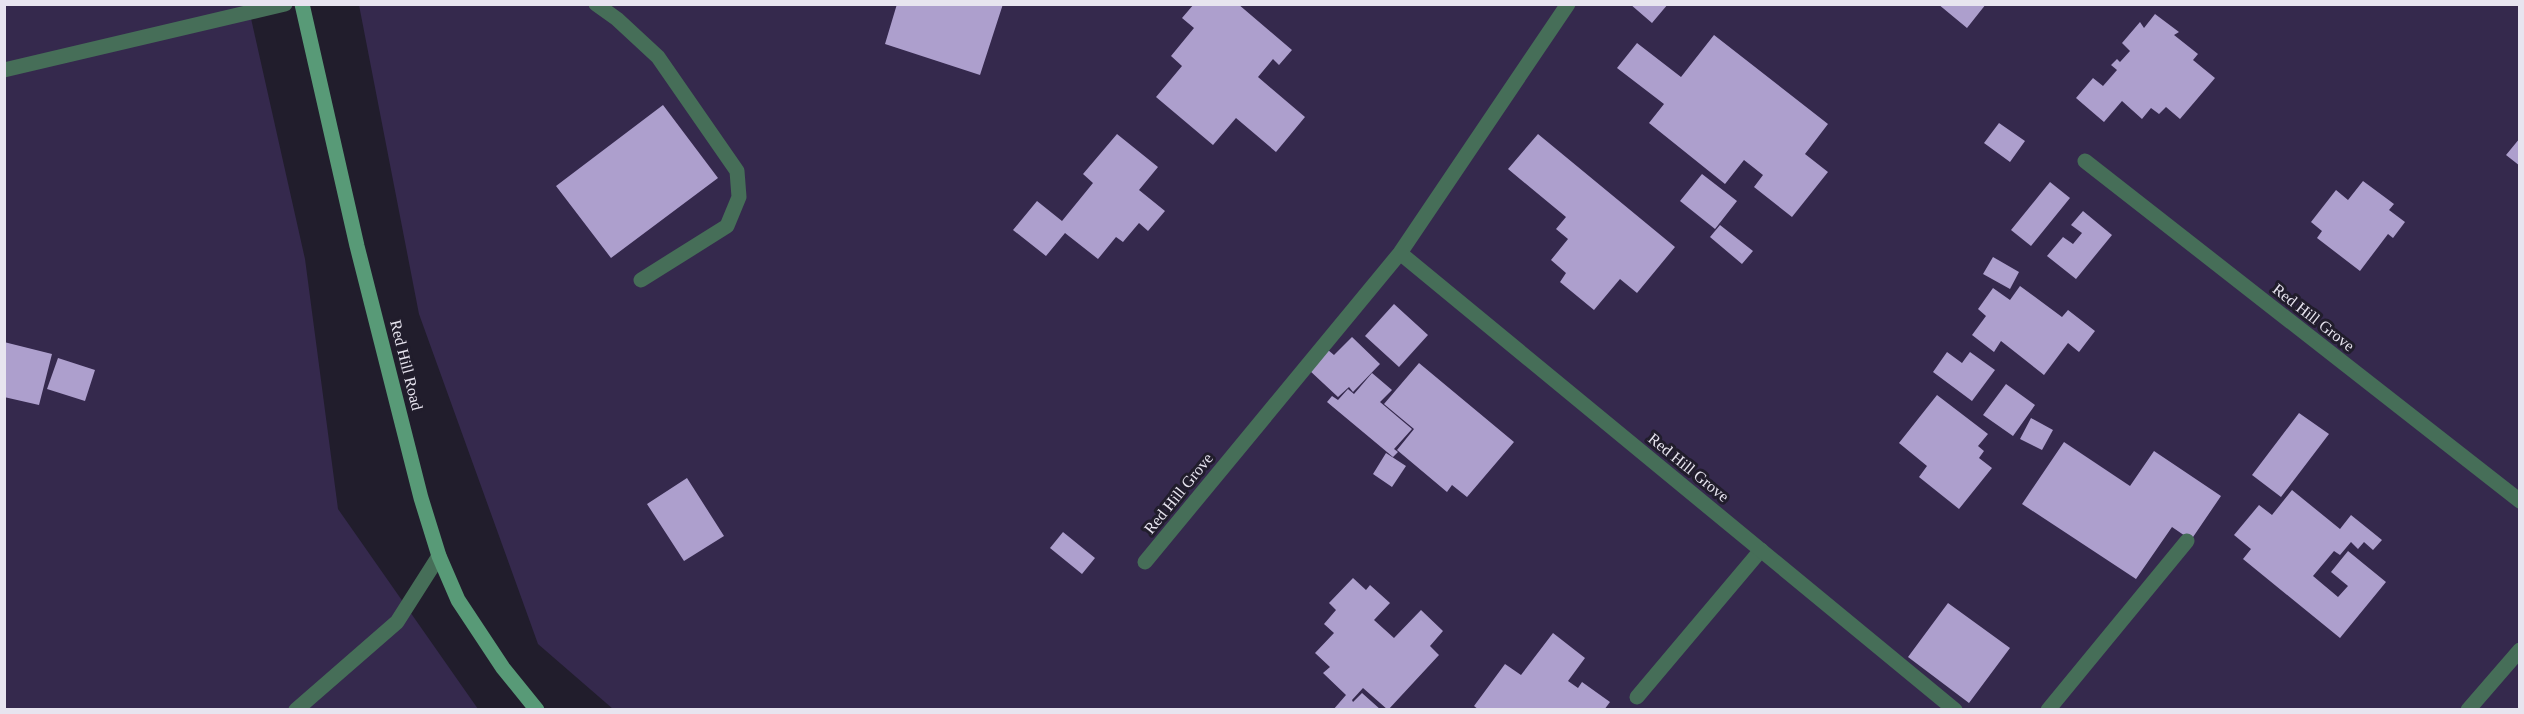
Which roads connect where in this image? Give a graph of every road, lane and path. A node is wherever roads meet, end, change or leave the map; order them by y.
1 (285, 4) edge
2 (302, 4) edge
3 (596, 4) edge
4 (1568, 4) edge
5 (4, 70) edge
6 (2085, 161) dead end
7 (1400, 253) junction
8 (641, 280) dead end
9 (2520, 501) edge
10 (2187, 541) dead end
11 (1761, 550) junction
12 (439, 556) junction
13 (1145, 562) dead end
14 (2520, 650) edge
15 (1638, 697) dead end
16 (296, 710) edge
17 (537, 710) edge
18 (1955, 710) edge
19 (2048, 710) edge
20 (2468, 710) edge

1 - 5 street
2 - 12 main road, Red Hill Road
3 - 8 street
4 - 7 street, Red Hill Grove
6 - 9 street, Red Hill Grove
7 - 11 street, Red Hill Grove
7 - 13 street, Red Hill Grove
10 - 19 street
11 - 15 street
11 - 18 street, Red Hill Grove
12 - 16 street
12 - 17 main road, Red Hill Road
14 - 20 street

